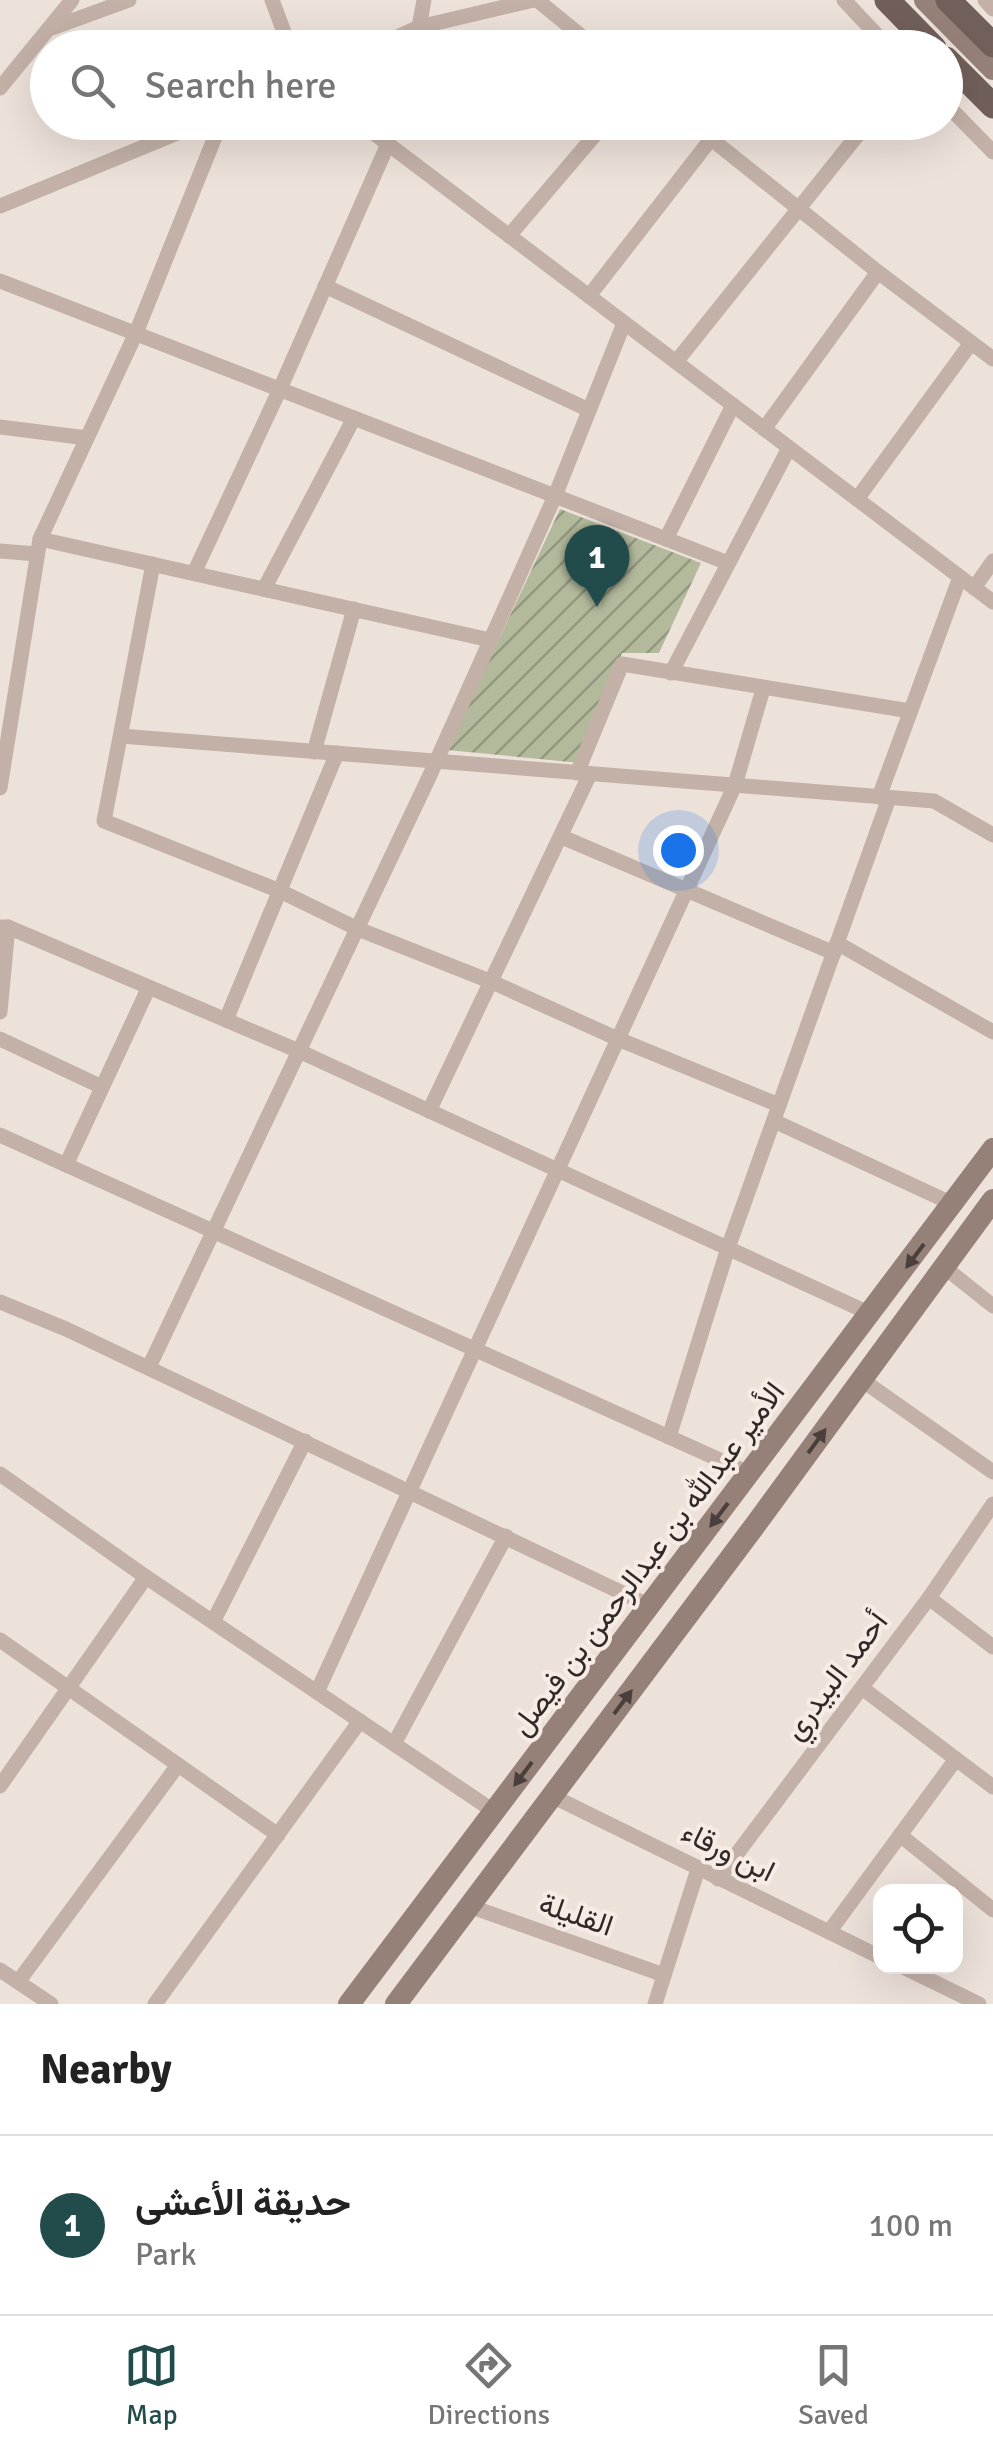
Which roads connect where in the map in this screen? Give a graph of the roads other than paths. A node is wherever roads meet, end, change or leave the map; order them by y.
1 (72, 0) edge
2 (130, 0) edge
3 (272, 0) edge
4 (424, 0) edge
5 (536, 0) edge
6 (844, 0) edge
7 (887, 0) edge
8 (925, 0) edge
9 (948, 0) edge
10 (984, 0) edge
11 (993, 9) edge
12 (419, 27) junction
13 (48, 29) joint
14 (283, 30) edge
15 (412, 30) edge
16 (417, 30) edge
17 (574, 30) edge
18 (872, 30) edge
19 (916, 30) edge
20 (955, 30) edge
21 (963, 39) edge
22 (993, 45) edge
23 (30, 51) edge
24 (993, 69) edge
25 (963, 75) edge
26 (0, 88) edge
27 (993, 106) edge
28 (963, 121) edge
29 (160, 140) edge
30 (214, 140) edge
31 (383, 140) edge
32 (591, 140) edge
33 (708, 140) edge
34 (713, 140) edge
35 (854, 140) edge
36 (388, 144) junction
37 (993, 152) edge
38 (0, 206) edge
39 (799, 209) junction
40 (509, 236) junction
41 (878, 272) junction
42 (0, 281) edge
43 (326, 286) junction
44 (590, 296) junction
45 (624, 323) junction
46 (136, 334) junction
47 (971, 343) junction
48 (993, 359) edge
49 (676, 362) junction
50 (280, 390) junction
51 (733, 405) junction
52 (589, 410) junction
53 (354, 418) junction
54 (0, 427) edge
55 (764, 429) junction
56 (86, 438) junction
57 (789, 448) junction
58 (555, 496) junction
59 (858, 500) junction
60 (666, 539) junction
61 (38, 546) junction
62 (0, 551) edge
63 (993, 560) edge
64 (728, 563) junction
65 (152, 564) junction
66 (194, 573) junction
67 (960, 577) junction
68 (974, 588) junction
69 (264, 589) junction
70 (993, 602) edge
71 (354, 609) junction
72 (490, 640) junction
73 (671, 672) junction
74 (0, 677) edge
75 (17, 679) junction
76 (763, 689) junction
77 (910, 712) junction
78 (121, 736) junction
79 (314, 752) junction
80 (337, 754) junction
81 (436, 762) junction
82 (583, 773) junction
83 (735, 786) junction
84 (0, 788) edge
85 (884, 797) junction
86 (993, 835) edge
87 (562, 837) junction
88 (686, 890) junction
89 (280, 891) junction
90 (4, 927) edge
91 (358, 930) junction
92 (835, 948) junction
93 (492, 982) junction
94 (149, 987) junction
95 (0, 1012) edge
96 (226, 1020) junction
97 (993, 1032) edge
98 (0, 1039) edge
99 (618, 1039) junction
100 (301, 1052) junction
101 (102, 1087) junction
102 (429, 1111) junction
103 (776, 1113) junction
104 (0, 1136) edge
105 (993, 1149) edge
106 (66, 1165) junction
107 (558, 1170) junction
108 (993, 1200) edge
109 (953, 1204) junction
110 (212, 1232) junction
111 (728, 1248) junction
112 (944, 1267) junction
113 (0, 1302) edge
114 (993, 1306) edge
115 (871, 1314) junction
116 (474, 1352) junction
117 (149, 1368) junction
118 (862, 1380) junction
119 (668, 1438) junction
120 (305, 1441) junction
121 (993, 1472) edge
122 (0, 1474) edge
123 (750, 1474) junction
124 (410, 1490) junction
125 (993, 1504) edge
126 (506, 1536) junction
127 (146, 1577) junction
128 (930, 1598) junction
129 (650, 1606) junction
130 (213, 1622) junction
131 (0, 1640) edge
132 (993, 1647) edge
133 (68, 1688) junction
134 (862, 1688) junction
135 (316, 1692) junction
136 (360, 1722) junction
137 (394, 1744) junction
138 (956, 1758) junction
139 (178, 1765) junction
140 (0, 1786) edge
141 (993, 1787) edge
142 (552, 1796) junction
143 (494, 1812) junction
144 (900, 1834) junction
145 (278, 1835) junction
146 (698, 1869) junction
147 (718, 1878) junction
148 (469, 1906) junction
149 (993, 1910) edge
150 (829, 1932) junction
151 (873, 1954) edge
152 (0, 1970) edge
153 (917, 1974) edge
154 (664, 1975) junction
155 (18, 1982) junction
156 (399, 2003) edge
157 (51, 2004) edge
158 (155, 2004) edge
159 (349, 2004) edge
160 (654, 2004) edge
161 (979, 2004) edge

1 - 13 street
2 - 13 street
3 - 14 street
4 - 12 street
5 - 12 street
5 - 17 street
6 - 18 street
7 - 19 main road
8 - 20 main road
9 - 22 main road
10 - 11 street
12 - 15 street
12 - 16 street
21 - 24 main road
23 - 26 street
25 - 27 main road
28 - 37 street
29 - 38 street
30 - 46 street
31 - 36 street
32 - 40 street
33 - 44 street
34 - 39 street
35 - 39 street
36 - 40 street
36 - 43 street
39 - 41 street
39 - 49 street
40 - 44 street
41 - 47 street
41 - 55 street
42 - 46 street
43 - 50 street
43 - 52 street
44 - 45 street
45 - 49 street
45 - 52 street
46 - 50 street
46 - 56 street
47 - 48 street
47 - 59 street
49 - 51 street
50 - 53 street
50 - 66 street
51 - 55 street
51 - 60 street
52 - 58 street
53 - 58 street
53 - 69 street
54 - 56 street
55 - 57 street
56 - 61 street
57 - 59 street
57 - 64 street
58 - 60 street
58 - 72 street
59 - 67 street
60 - 64 street
61 - 62 street
61 - 65 street
61 - 75 street
63 - 68 street
64 - 73 street
65 - 66 street
65 - 78 street
66 - 69 street
67 - 68 street
67 - 77 street
68 - 70 street
69 - 71 street
71 - 72 street
71 - 79 street
72 - 81 street
73 - 76 street
73 - 82 street
74 - 75 street
75 - 84 street
76 - 77 street
76 - 83 street
77 - 85 street
78 - 79 street
78 - 89 street
79 - 80 street
80 - 81 street
80 - 89 street
81 - 82 street
81 - 91 street
82 - 83 street
82 - 87 street
83 - 85 street
83 - 88 street
85 - 86 street
85 - 92 street
87 - 88 street
87 - 93 street
88 - 92 street
88 - 99 street
89 - 91 street
89 - 96 street
90 - 94 street
90 - 95 street
91 - 93 street
91 - 100 street
92 - 97 street
92 - 103 street
93 - 99 street
93 - 102 street
94 - 96 street
94 - 101 street
96 - 100 street
98 - 101 street
99 - 103 street
99 - 107 street
100 - 102 street
100 - 110 street
101 - 106 street
102 - 107 street
103 - 109 street
103 - 111 street
104 - 106 street
105 - 109 main road, الأمير عبدالله بن عبدالرحمن بن فيصل
106 - 110 street
107 - 111 street
107 - 116 street
108 - 112 main road
109 -> 115 main road, الأمير عبدالله بن عبدالرحمن بن فيصل
110 - 116 street
110 - 117 street
111 - 115 street
111 - 119 street
112 - 114 street
112 - 118 main road
113 - 117 street
115 - 123 main road, الأمير عبدالله بن عبدالرحمن بن فيصل
116 - 119 street
116 - 124 street
117 - 120 street
118 - 121 street
142 -> 118 main road
119 - 123 street
120 - 124 street
120 - 130 street
122 - 127 street
123 -> 129 main road, الأمير عبدالله بن عبدالرحمن بن فيصل
124 - 126 street
124 - 135 street
125 - 128 street, أحمد البيدري
126 - 129 street
126 - 137 street
127 - 130 street
127 - 133 street
128 - 132 street
128 - 134 street, أحمد البيدري
129 -> 143 main road, الأمير عبدالله بن عبدالرحمن بن فيصل
130 - 135 street
131 - 133 street
133 - 139 street
133 - 140 street
134 - 138 street
134 - 147 street, أحمد البيدري
135 - 136 street
136 - 137 street
136 - 145 street
137 - 143 street
138 - 141 street
138 - 144 street
139 - 145 street
139 - 155 street
142 - 146 street, ابن ورقاء
142 - 148 main road
143 - 159 main road, الأمير عبدالله بن عبدالرحمن بن فيصل
144 - 149 street
144 - 150 street
145 - 158 street
146 - 147 street, ابن ورقاء
146 - 154 street
147 - 150 street, ابن ورقاء
148 - 154 street, القليلة
148 - 156 main road
150 - 151 street, ابن ورقاء
152 - 155 street
153 - 161 street
154 - 160 street
155 - 157 street

